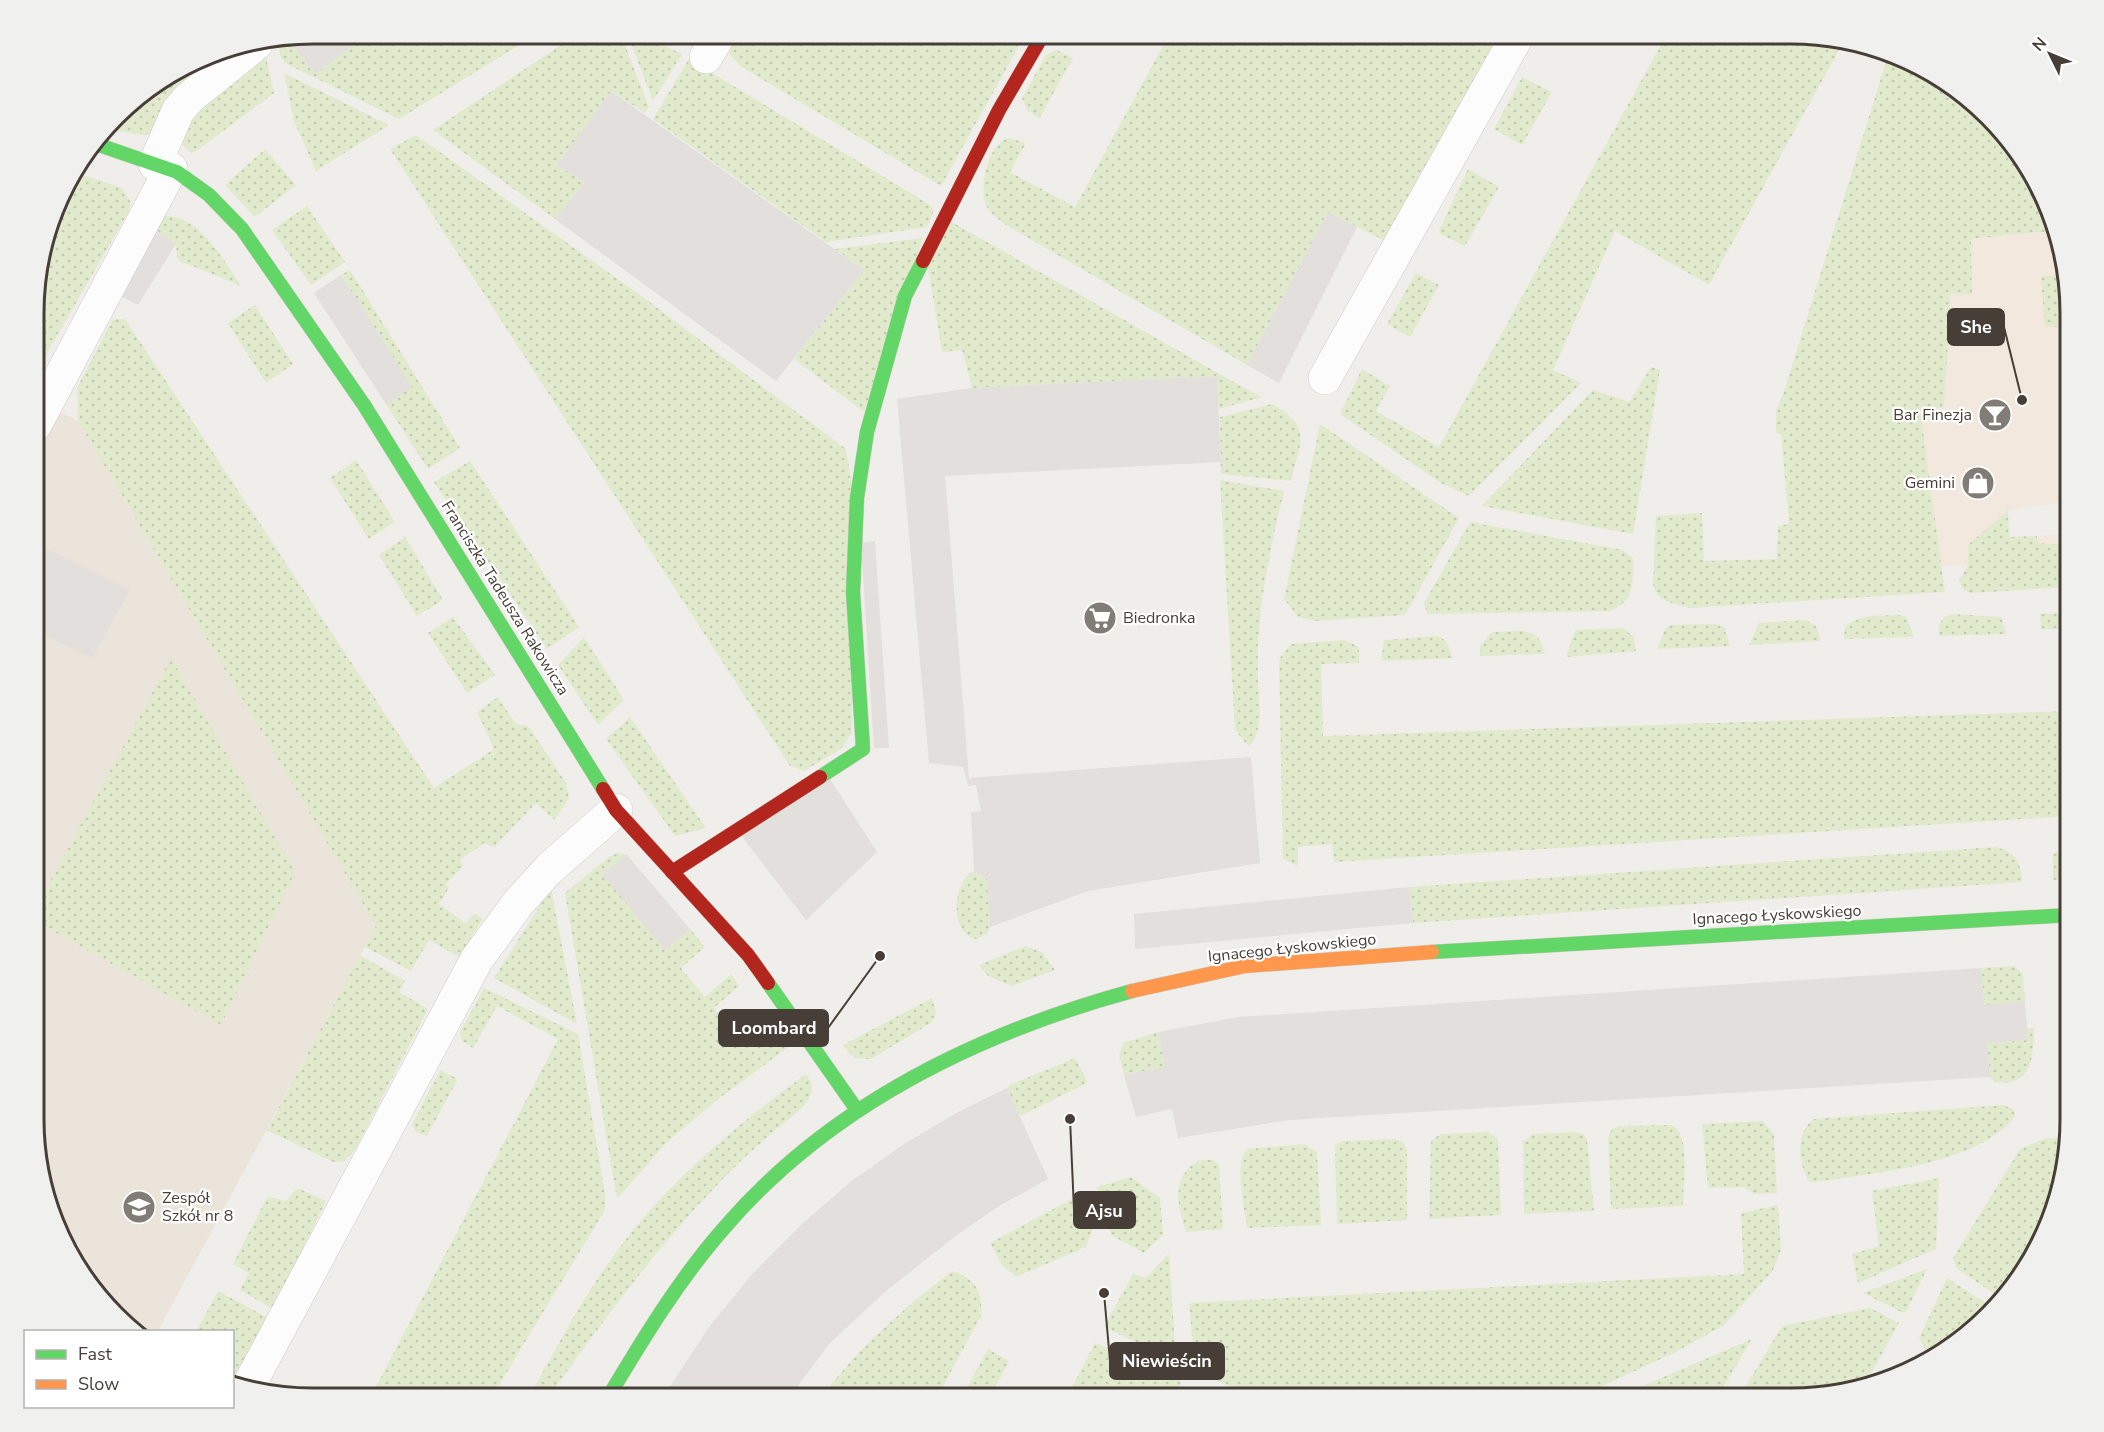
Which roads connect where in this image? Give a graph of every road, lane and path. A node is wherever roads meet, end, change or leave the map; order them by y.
1 (1038, 44) edge
2 (1513, 44) edge
3 (246, 52) edge
4 (101, 146) edge
5 (163, 167) junction
6 (1325, 378) dead end
7 (44, 407) edge
8 (616, 810) junction
9 (672, 872) junction
10 (2060, 916) edge
11 (857, 1110) junction
12 (251, 1381) edge
13 (614, 1388) edge

1 - 9 street
2 - 6 street
3 - 5 street
4 - 5 street, Franciszka Tadeusza Rakowicza
5 - 7 street
5 - 8 street, Franciszka Tadeusza Rakowicza
8 - 9 street, Franciszka Tadeusza Rakowicza
8 - 12 street
9 - 11 street, Franciszka Tadeusza Rakowicza
10 - 11 street, Ignacego Łyskowskiego
11 - 13 street, Ignacego Łyskowskiego

